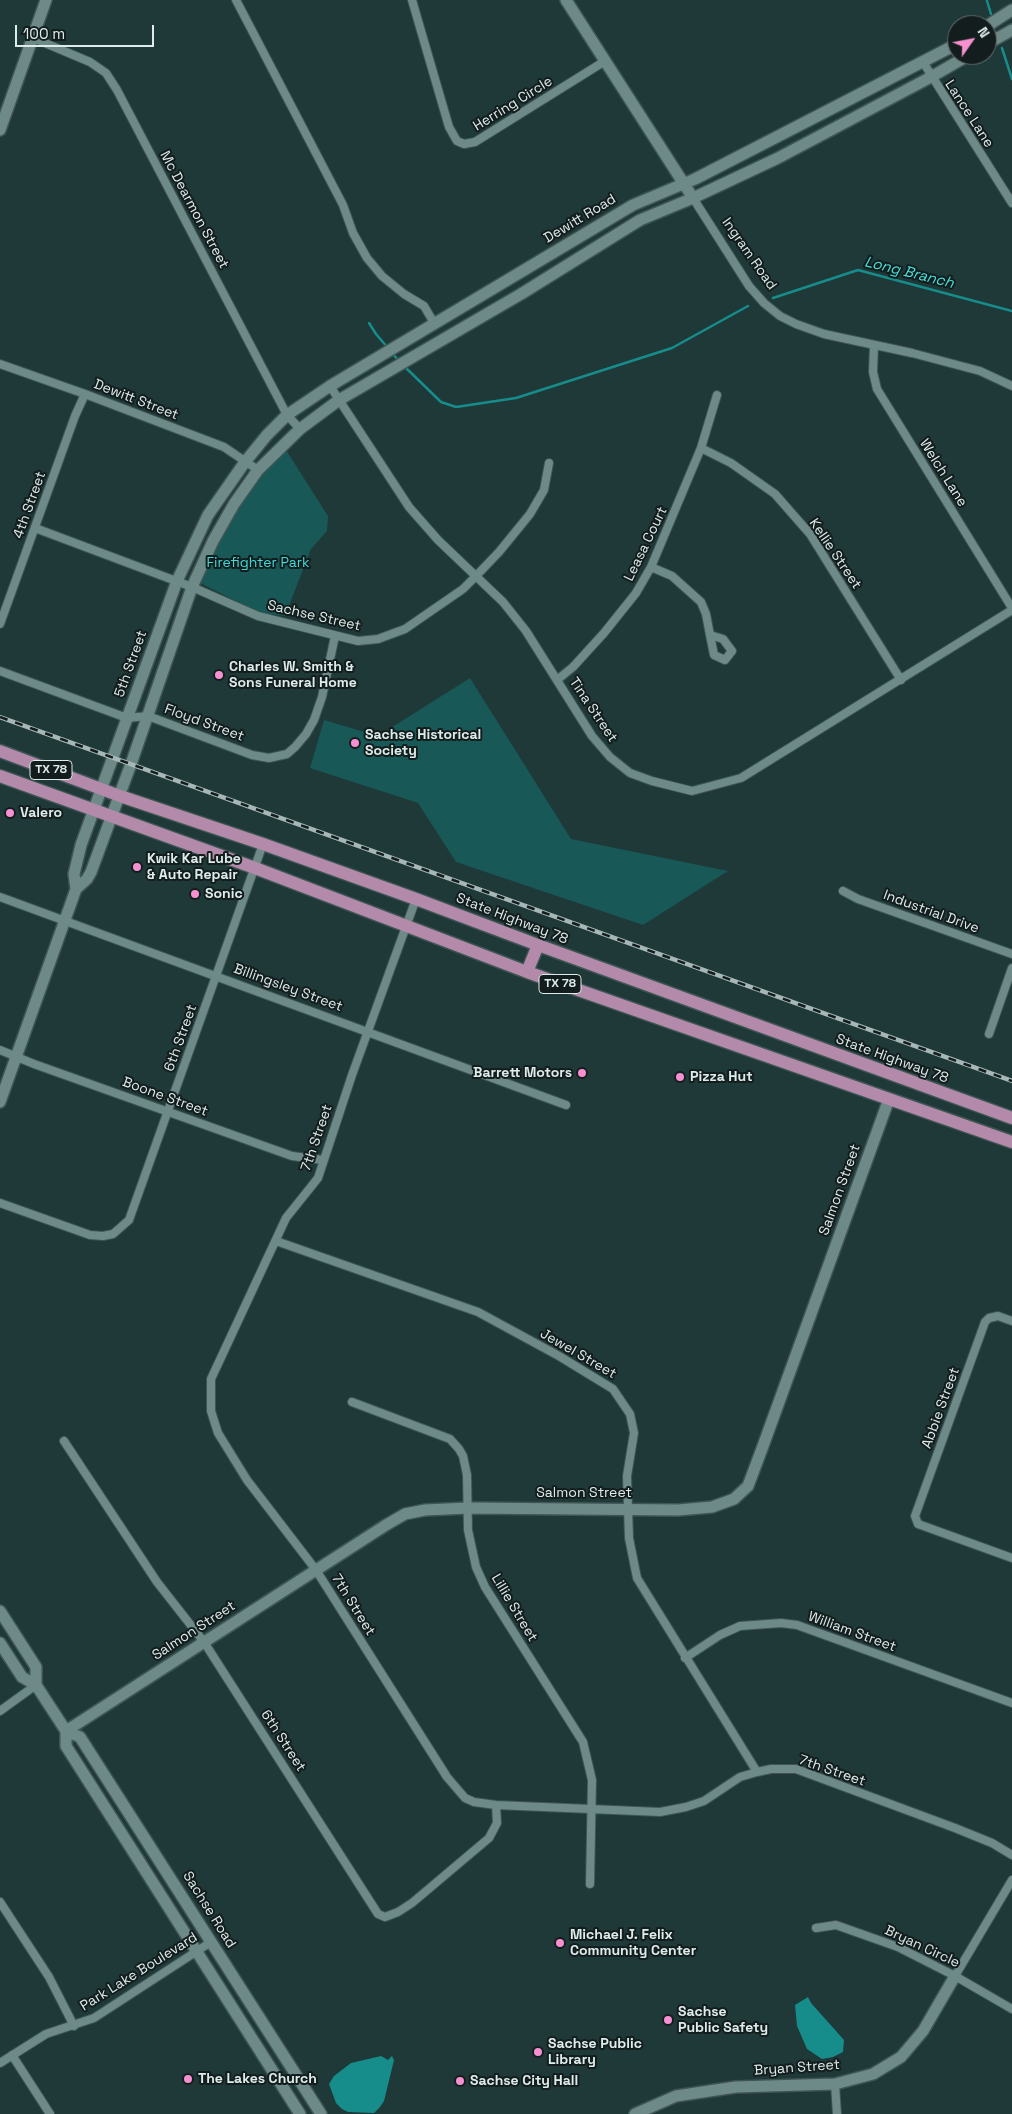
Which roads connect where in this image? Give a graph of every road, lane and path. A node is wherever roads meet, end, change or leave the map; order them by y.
1 (46, 0) edge
2 (236, 0) edge
3 (412, 0) edge
4 (566, 0) edge
5 (1012, 10) edge
6 (997, 20) edge
7 (1012, 30) edge
8 (33, 38) junction
9 (997, 38) edge
10 (947, 49) edge
11 (605, 61) junction
12 (923, 62) junction
13 (952, 65) edge
14 (932, 77) junction
15 (0, 130) edge
16 (684, 184) junction
17 (693, 198) junction
18 (646, 199) junction
19 (1012, 203) edge
20 (654, 214) junction
21 (474, 299) junction
22 (484, 316) junction
23 (434, 323) junction
24 (443, 340) junction
25 (874, 345) junction
26 (0, 364) edge
27 (330, 386) junction
28 (1012, 386) edge
29 (85, 394) junction
30 (717, 395) dead end
31 (338, 400) junction
32 (287, 415) junction
33 (300, 429) junction
34 (701, 448) junction
35 (245, 462) junction
36 (549, 463) dead end
37 (258, 470) junction
38 (35, 528) junction
39 (652, 567) junction
40 (476, 576) junction
41 (177, 581) junction
42 (192, 587) junction
43 (1012, 609) edge
44 (0, 624) edge
45 (710, 635) dead end
46 (336, 636) junction
47 (0, 671) edge
48 (557, 680) junction
49 (900, 680) junction
50 (140, 683) junction
51 (157, 689) junction
52 (148, 716) junction
53 (127, 718) junction
54 (0, 752) edge
55 (16, 758) junction
56 (0, 761) edge
57 (0, 776) edge
58 (101, 789) junction
59 (120, 796) junction
60 (93, 810) junction
61 (112, 816) junction
62 (263, 844) junction
63 (255, 868) junction
64 (76, 889) junction
65 (843, 890) dead end
66 (0, 897) edge
67 (416, 899) junction
68 (64, 920) junction
69 (406, 925) junction
70 (538, 946) junction
71 (1012, 954) edge
72 (1012, 968) edge
73 (527, 972) junction
74 (217, 975) junction
75 (368, 1032) junction
76 (989, 1034) dead end
77 (0, 1050) edge
78 (17, 1057) junction
79 (890, 1099) junction
80 (0, 1102) edge
81 (566, 1105) dead end
82 (167, 1111) junction
83 (1012, 1118) edge
84 (1012, 1142) edge
85 (323, 1160) junction
86 (0, 1203) edge
87 (276, 1241) junction
88 (1012, 1321) edge
89 (352, 1402) dead end
90 (64, 1441) dead end
91 (468, 1508) junction
92 (628, 1508) junction
93 (1012, 1558) edge
94 (316, 1570) junction
95 (0, 1611) edge
96 (204, 1642) junction
97 (0, 1643) edge
98 (685, 1658) junction
99 (36, 1686) junction
100 (1012, 1703) edge
101 (0, 1712) edge
102 (66, 1731) junction
103 (757, 1772) junction
104 (496, 1805) junction
105 (592, 1808) junction
106 (1012, 1855) edge
107 (1012, 1880) edge
108 (590, 1884) dead end
109 (0, 1902) edge
110 (816, 1928) dead end
111 (211, 1942) junction
112 (196, 1951) junction
113 (955, 1976) junction
114 (1012, 2009) edge
115 (74, 2026) junction
116 (12, 2055) junction
117 (0, 2063) edge
118 (835, 2084) junction
119 (50, 2114) edge
120 (300, 2114) edge
121 (321, 2114) edge
122 (635, 2114) edge
123 (837, 2114) edge

1 - 8 main road
2 - 23 street
3 - 11 street, Herring Circle
4 - 11 main road, Ingram Road
5 - 6 main road
7 - 9 main road
8 - 15 main road
8 - 32 street, Mc Dearmon Street
10 - 12 main road, Dewitt Road
11 - 16 main road, Ingram Road
12 - 14 street, Lance Lane
12 - 16 main road, Dewitt Road
13 - 14 main road
14 - 17 main road
14 - 19 street, Lance Lane
16 - 17 main road, Ingram Road
16 - 18 main road, Dewitt Road
17 - 20 main road
17 - 25 street, Ingram Road
18 - 20 main road
18 - 21 main road, Dewitt Road
20 - 22 main road
21 - 22 main road
21 - 23 main road, Dewitt Road
22 - 24 main road
23 - 24 main road
23 - 27 main road, Dewitt Road
24 - 31 main road
25 - 28 street, Ingram Road
25 - 43 street, Welch Lane
26 - 29 street, Dewitt Street
27 - 31 street, Tina Street
27 - 32 main road, Dewitt Road
29 - 35 street, Dewitt Street
29 - 38 street, 4th Street
30 - 34 street, Leasa Court
31 - 33 main road
31 - 40 street, Tina Street
32 - 33 street, Mc Dearmon Street
32 - 35 main road, Dewitt Road
33 - 37 main road
34 - 39 street, Leasa Court
34 - 49 street, Kellie Street
35 - 37 street, Dewitt Street
35 - 41 main road, 5th Street
36 - 40 street, Sachse Street
37 - 42 main road, 5th Street
38 - 41 street, Sachse Street
38 - 44 street, 4th Street
39 - 45 street
39 - 48 street, Leasa Court
40 - 46 street, Sachse Street
40 - 48 street, Tina Street
41 - 42 street, Sachse Street
41 - 50 main road, 5th Street
42 - 46 street, Sachse Street
42 - 51 main road, 5th Street
43 - 49 street, Tina Street
46 - 52 street, Floyd Street
47 - 53 street, Floyd Street
48 - 49 street, Tina Street
50 - 51 main road
50 - 53 main road, 5th Street
51 - 52 main road, 5th Street
52 - 53 street, Floyd Street
52 - 59 main road, 5th Street
53 - 58 main road, 5th Street
54 - 55 main road, State Highway 78 / TX 78
55 - 56 main road
55 - 58 main road, State Highway 78 / TX 78
57 - 60 main road, TX 78
58 - 59 main road, State Highway 78 / TX 78
58 - 60 main road, 5th Street
59 - 61 main road, 5th Street
59 - 62 main road, State Highway 78 / TX 78
60 - 61 main road, TX 78
60 - 64 main road, 5th Street
61 - 63 main road, TX 78
61 - 64 main road, 5th Street
62 - 63 street, 6th Street
62 - 67 main road, State Highway 78 / TX 78
63 - 69 main road, TX 78
63 - 74 street, 6th Street
64 - 68 main road, 5th Street
65 - 71 street, Industrial Drive
66 - 68 street, Billingsley Street
67 - 69 street, 7th Street
67 - 70 main road, State Highway 78 / TX 78
68 - 74 street, Billingsley Street
68 - 78 main road, 5th Street
69 - 73 main road, TX 78
69 - 75 street, 7th Street
70 - 73 main road
70 - 83 main road, State Highway 78 / TX 78
72 - 76 street
73 - 79 main road, TX 78
74 - 75 street, Billingsley Street
74 - 82 street, 6th Street
75 - 81 street, Billingsley Street
75 - 85 street, 7th Street
77 - 78 street, Boone Street
78 - 80 main road, 5th Street
78 - 82 street, Boone Street
79 - 84 main road, TX 78
79 - 92 main road, Salmon Street
82 - 85 street, Boone Street
82 - 86 street, 6th Street
85 - 87 street, 7th Street
87 - 92 street, Jewel Street
87 - 94 street, 7th Street
88 - 93 street, Abbie Street
89 - 91 street, Lillie Street
90 - 96 street, 6th Street
91 - 92 main road, Salmon Street
91 - 94 main road, Salmon Street
91 - 105 street, Lillie Street
92 - 98 street, Jewel Street
94 - 96 main road, Salmon Street
94 - 104 street, 7th Street
95 - 99 main road, Sachse Road
96 - 102 main road, Salmon Street
96 - 104 street, 6th Street
97 - 99 main road, Sachse Road
98 - 100 street, William Street
98 - 103 street, Jewel Street
99 - 101 street
99 - 102 main road, Sachse Road
102 - 111 main road, Sachse Road
102 - 112 main road, Sachse Road
103 - 105 street, 7th Street
103 - 106 street, 7th Street
104 - 105 street, 7th Street
105 - 108 street, Lillie Street
107 - 113 street, Bryan Street
109 - 115 street
110 - 113 street, Bryan Circle
111 - 112 street, Park Lake Boulevard
111 - 121 main road, Sachse Road
112 - 115 street, Park Lake Boulevard
112 - 120 main road, Sachse Road
113 - 114 street, Bryan Circle
113 - 118 main road, Bryan Street
115 - 116 street, Park Lake Boulevard
116 - 117 street, Park Lake Boulevard
116 - 119 street
118 - 122 main road, Bryan Street
118 - 123 street

